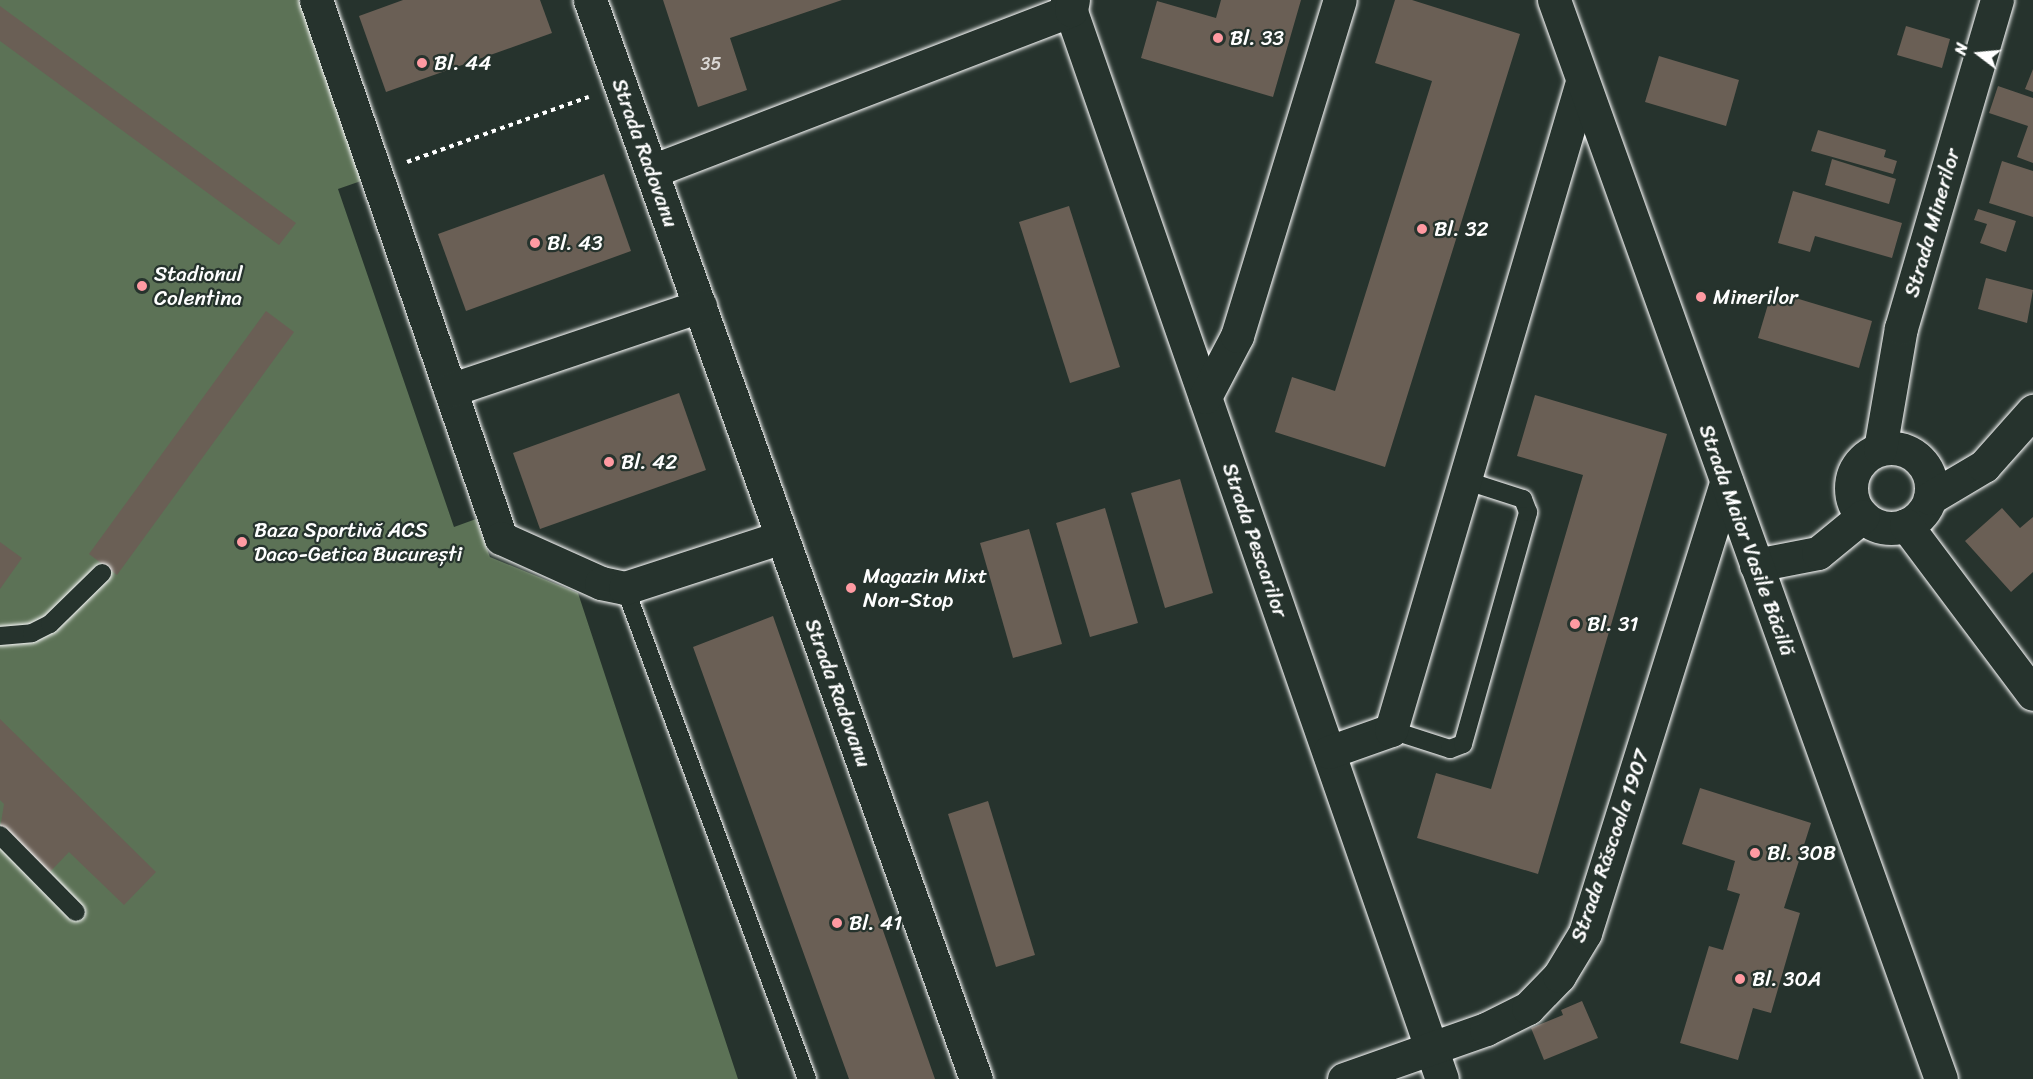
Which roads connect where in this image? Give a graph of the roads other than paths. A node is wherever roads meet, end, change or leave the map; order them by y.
1 (316, 0) edge
2 (591, 0) edge
3 (1340, 0) edge
4 (1554, 0) edge
5 (1996, 0) edge
6 (1070, 3) edge
7 (1582, 82) junction
8 (652, 171) junction
9 (700, 306) junction
10 (450, 390) junction
11 (1205, 397) junction
12 (2033, 411) edge
13 (1880, 449) junction
14 (1464, 480) junction
15 (1726, 482) junction
16 (1930, 498) junction
17 (1863, 516) junction
18 (1906, 525) junction
19 (782, 537) junction
20 (1756, 565) junction
21 (102, 573) dead end
22 (624, 588) junction
23 (0, 636) edge
24 (2033, 694) edge
25 (1391, 730) junction
26 (1329, 752) junction
27 (0, 835) edge
28 (76, 912) dead end
29 (1431, 1048) junction
30 (807, 1079) edge
31 (976, 1079) edge
32 (1344, 1079) edge
33 (1442, 1079) edge
34 (1941, 1079) edge

1 - 10 street
2 - 8 street, Strada Radovanu
3 - 11 street
4 - 7 street, Strada Maior Vasile Băcilă
5 - 13 street, Strada Minerilor
6 - 8 street
6 - 11 street, Strada Pescarilor
7 - 14 street
7 - 15 street, Strada Maior Vasile Băcilă
8 - 9 street, Strada Radovanu
9 - 10 street
9 - 19 street, Strada Radovanu
10 - 22 street
11 - 26 street, Strada Pescarilor
12 - 16 street
13 - 16 street
13 - 17 street
14 - 25 street
14 - 25 lane
15 - 20 street, Strada Maior Vasile Băcilă
15 - 29 street, Strada Răscoala 1907
16 - 18 street
17 - 18 street
17 - 20 street
18 - 24 street
19 - 22 street
19 - 31 street, Strada Radovanu
20 - 34 street, Strada Maior Vasile Băcilă
21 - 23 lane
22 - 30 lane
25 - 26 street
26 - 29 street, Strada Pescarilor
27 - 28 lane
29 - 32 street, Strada Răscoala 1907
29 - 33 street, Strada Pescarilor

